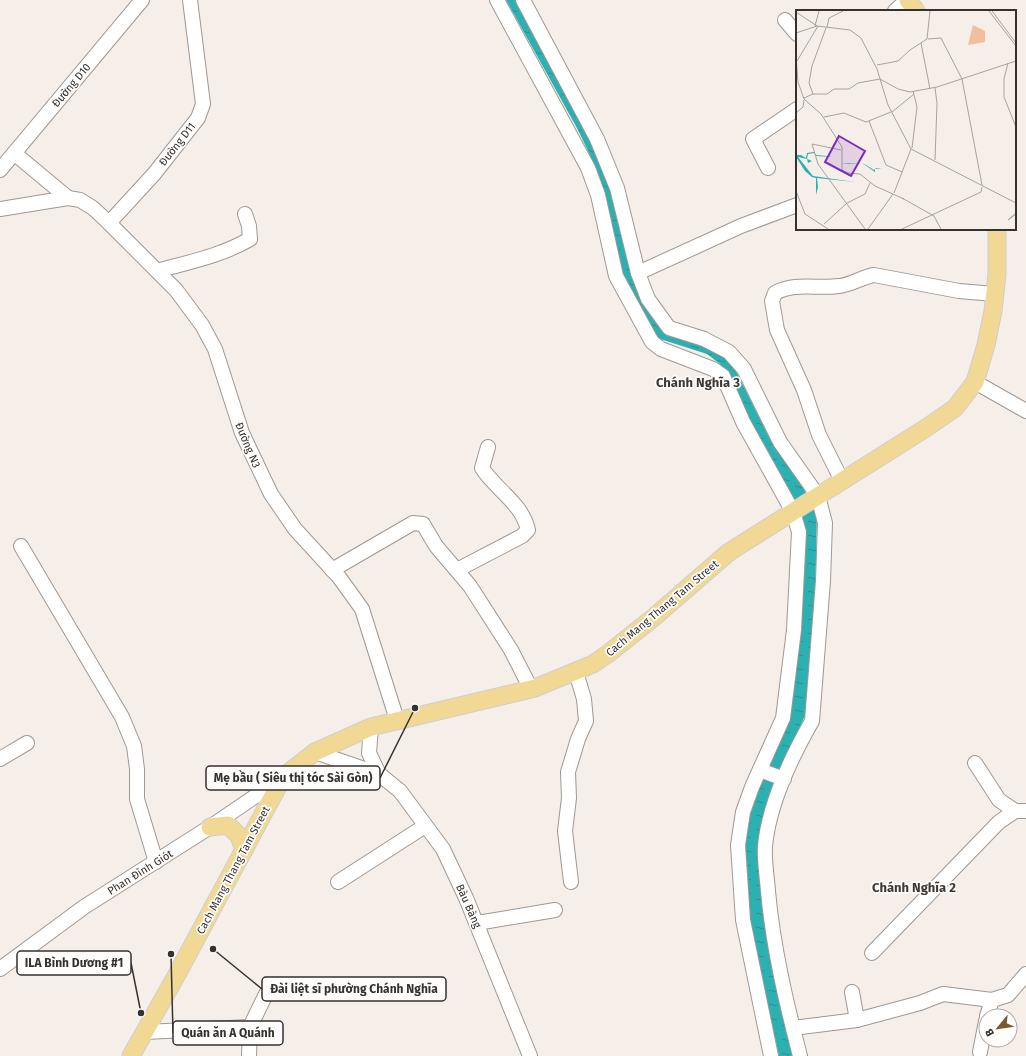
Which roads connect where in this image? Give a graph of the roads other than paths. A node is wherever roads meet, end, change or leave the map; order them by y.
1 (142, 0) edge
2 (190, 0) edge
3 (497, 0) edge
4 (523, 0) edge
5 (908, 0) edge
6 (896, 10) edge
7 (915, 10) edge
8 (785, 20) dead end
9 (796, 33) edge
10 (796, 110) edge
11 (14, 153) junction
12 (768, 168) dead end
13 (0, 170) edge
14 (68, 198) junction
15 (796, 205) edge
16 (0, 209) edge
17 (245, 214) dead end
18 (109, 223) junction
19 (997, 230) edge
20 (157, 271) junction
21 (638, 273) junction
22 (995, 294) junction
23 (669, 328) junction
24 (650, 339) junction
25 (975, 382) junction
26 (1026, 410) edge
27 (488, 447) dead end
28 (842, 481) junction
29 (816, 497) junction
30 (794, 512) junction
31 (21, 546) dead end
32 (332, 570) junction
33 (457, 570) junction
34 (576, 672) junction
35 (530, 689) junction
36 (397, 720) junction
37 (371, 727) junction
38 (27, 743) dead end
39 (314, 752) junction
40 (0, 759) edge
41 (976, 763) dead end
42 (760, 770) junction
43 (379, 774) junction
44 (283, 777) junction
45 (784, 779) junction
46 (1021, 811) edge
47 (425, 826) junction
48 (210, 827) junction
49 (244, 850) junction
50 (156, 862) junction
51 (338, 882) dead end
52 (571, 882) dead end
53 (555, 910) dead end
54 (477, 923) junction
55 (872, 953) dead end
56 (0, 968) edge
57 (1026, 974) edge
58 (852, 992) dead end
59 (266, 994) dead end
60 (992, 1000) junction
61 (990, 1008) edge
62 (857, 1020) junction
63 (250, 1026) junction
64 (792, 1028) junction
65 (145, 1032) junction
66 (981, 1048) edge
67 (980, 1052) dead end
68 (131, 1056) edge
69 (249, 1056) edge
70 (530, 1056) edge
71 (771, 1056) edge
72 (800, 1056) edge

1 - 11 street, Đường D10
2 - 18 street, Đường D11
3 - 24 street
4 - 21 street
5 - 6 street
5 - 7 main road
8 - 9 street
10 - 12 street
11 - 13 street, Đường D10
11 - 14 street
14 - 16 street
14 - 18 street, Đường N3
15 - 21 street
17 - 20 street
18 - 20 street, Đường N3
19 - 22 main road
20 - 32 street, Đường N3
21 - 23 street
22 - 25 main road
22 - 28 street
23 - 24 street
23 - 29 street
24 - 30 street
25 - 26 street
25 - 28 main road
27 - 33 street
28 - 29 main road
29 - 30 main road, Cach Mang Thang Tam Street
29 - 45 street
30 - 34 main road, Cach Mang Thang Tam Street
30 - 42 street
31 - 50 street
32 - 33 street
32 - 36 street, Đường N3
33 - 35 street
34 - 35 main road, Cach Mang Thang Tam Street
34 - 52 street
35 - 36 main road, Cach Mang Thang Tam Street
36 - 37 main road, Cach Mang Thang Tam Street
37 - 39 main road, Cach Mang Thang Tam Street
37 - 43 street
38 - 40 street
39 - 43 street
39 - 44 main road, Cach Mang Thang Tam Street
41 - 46 street
42 - 45 street
42 - 71 street
43 - 47 street, Bàu Bàng
44 - 48 street, Phan Đình Giót
44 - 49 main road, Cach Mang Thang Tam Street
45 - 64 street
46 - 55 street
47 - 51 street
47 - 54 street, Bàu Bàng
48 - 49 main road
48 - 50 street, Phan Đình Giót
49 - 65 main road, Cach Mang Thang Tam Street
50 - 56 street, Phan Đình Giót
53 - 54 street
54 - 70 street, Bàu Bàng
57 - 60 street
58 - 62 street
59 - 63 street
60 - 61 street
60 - 62 street
62 - 64 street
63 - 65 street
63 - 69 street
64 - 72 street
65 - 68 main road, Cach Mang Thang Tam Street
66 - 67 street

